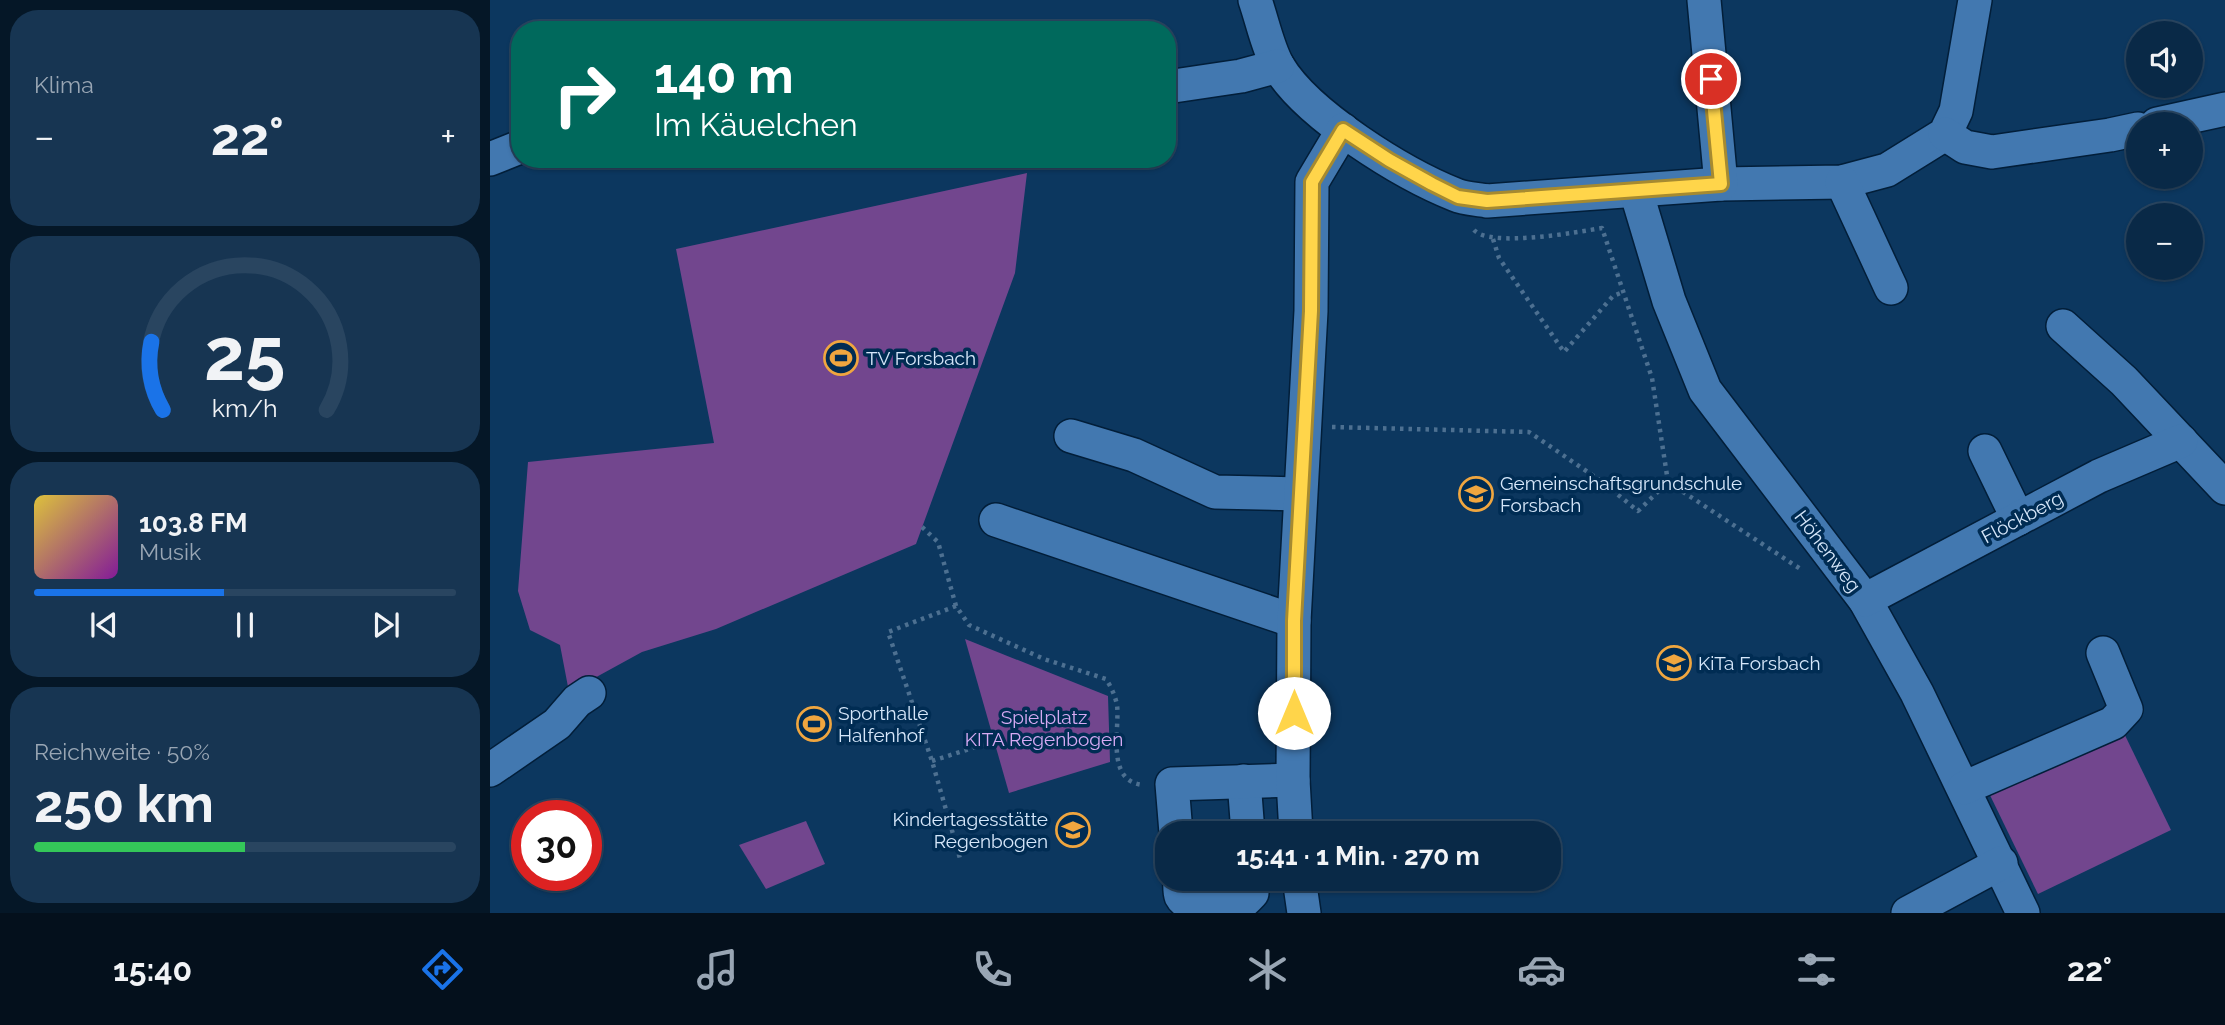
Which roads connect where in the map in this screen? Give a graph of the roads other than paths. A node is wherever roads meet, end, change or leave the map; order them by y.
1 (1255, 0) edge
2 (1704, 0) edge
3 (1975, 0) edge
4 (1278, 66) junction
5 (1176, 87) edge
6 (2225, 109) edge
7 (2203, 114) edge
8 (1343, 130) junction
9 (2126, 132) edge
10 (1945, 134) junction
11 (511, 151) edge
12 (490, 159) edge
13 (1842, 182) junction
14 (1721, 184) junction
15 (1636, 191) junction
16 (1891, 288) dead end
17 (2063, 326) dead end
18 (1071, 436) dead end
19 (2180, 441) junction
20 (1985, 451) dead end
21 (2225, 488) edge
22 (1300, 494) junction
23 (2018, 519) junction
24 (996, 520) dead end
25 (1866, 600) junction
26 (1294, 621) junction
27 (2103, 653) dead end
28 (589, 693) dead end
29 (490, 770) edge
30 (1293, 780) junction
31 (1244, 781) junction
32 (1964, 788) junction
33 (1175, 821) edge
34 (1247, 821) edge
35 (1295, 821) edge
36 (2001, 863) junction
37 (1181, 891) edge
38 (1252, 891) edge
39 (1301, 891) edge
40 (1304, 913) edge
41 (1908, 913) edge
42 (2023, 913) edge

1 - 4 street
2 - 14 street
3 - 10 street
4 - 5 street
4 - 8 street
6 - 7 street
8 - 15 street
8 - 22 street
9 - 10 street
10 - 13 street
11 - 12 street
13 - 14 street
13 - 16 street
14 - 15 street
15 - 25 street, Höhenweg
17 - 19 street
18 - 22 street
19 - 21 street
19 - 23 street, Flöckberg
20 - 23 street
22 - 26 street
23 - 25 street, Flöckberg
24 - 26 street
25 - 32 street, Höhenweg
26 - 30 street
27 - 32 street
28 - 29 street
30 - 31 street
30 - 35 street
31 - 33 street
31 - 34 street
32 - 36 street, Höhenweg
36 - 41 street
36 - 42 street, Höhenweg
37 - 38 street
39 - 40 street

